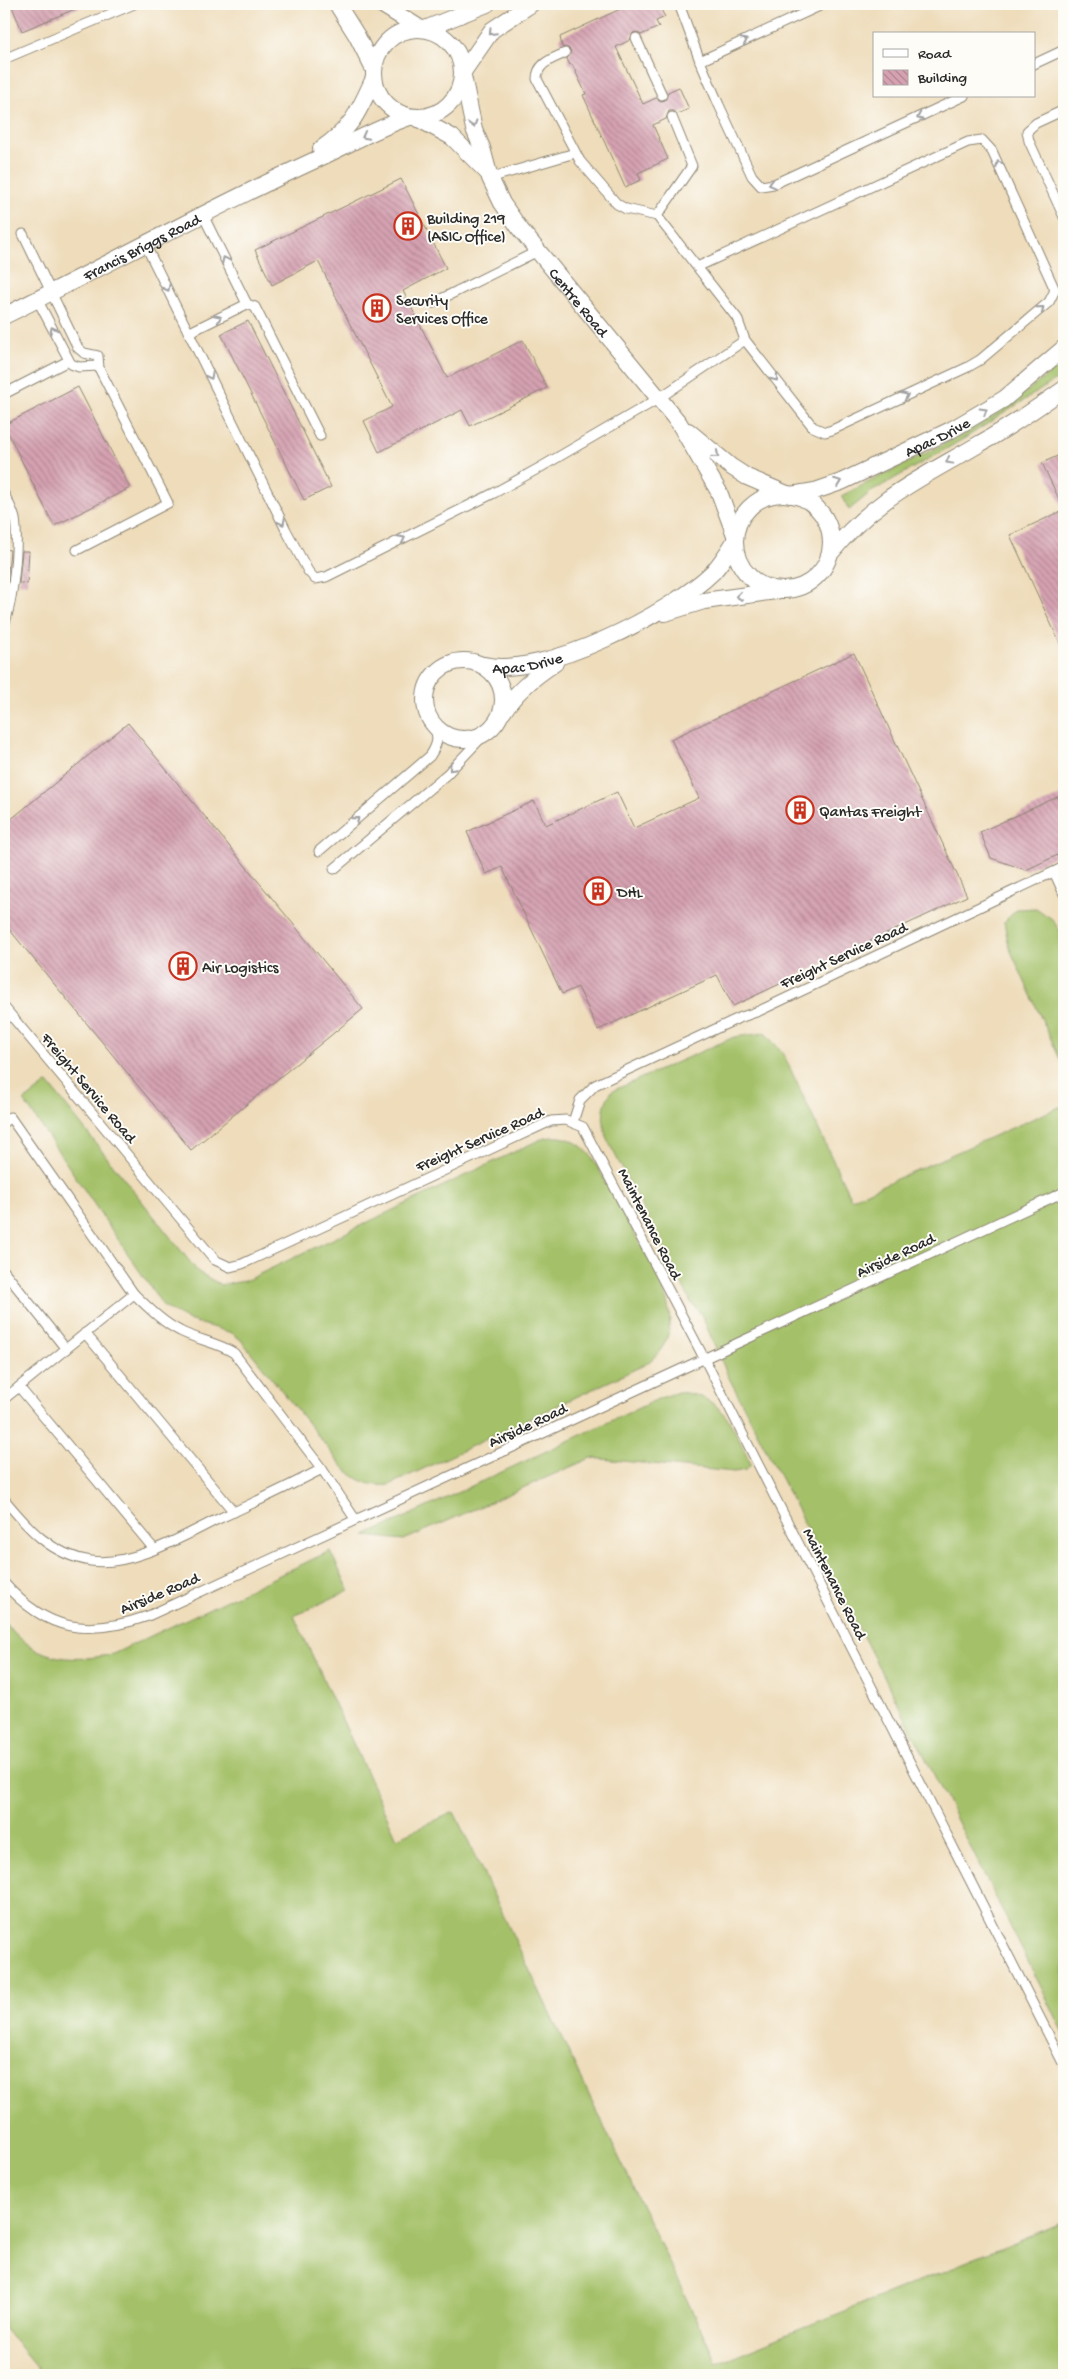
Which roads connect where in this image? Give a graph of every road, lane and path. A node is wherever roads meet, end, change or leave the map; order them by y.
1 (134, 4) edge
2 (330, 4) edge
3 (338, 4) edge
4 (381, 4) edge
5 (487, 4) edge
6 (531, 4) edge
7 (679, 4) edge
8 (824, 4) edge
9 (347, 19) junction
10 (423, 29) junction
11 (636, 38) dead end
12 (1064, 50) edge
13 (565, 53) dead end
14 (4, 59) edge
15 (700, 61) junction
16 (1036, 63) edge
17 (374, 74) junction
18 (463, 74) junction
19 (662, 95) dead end
20 (960, 98) edge
21 (1064, 110) edge
22 (414, 117) junction
23 (672, 117) dead end
24 (575, 152) junction
25 (489, 176) junction
26 (279, 177) junction
27 (203, 215) junction
28 (657, 216) junction
29 (1064, 217) edge
30 (23, 234) dead end
31 (145, 244) junction
32 (538, 251) junction
33 (697, 267) junction
34 (43, 296) junction
35 (247, 304) junction
36 (433, 304) dead end
37 (4, 316) edge
38 (190, 332) junction
39 (745, 340) junction
40 (1064, 348) edge
41 (68, 361) junction
42 (98, 361) junction
43 (1064, 389) edge
44 (4, 394) edge
45 (658, 398) junction
46 (679, 423) junction
47 (320, 436) dead end
48 (4, 494) edge
49 (789, 495) junction
50 (735, 538) junction
51 (77, 550) dead end
52 (830, 555) junction
53 (787, 590) junction
54 (646, 618) junction
55 (4, 625) edge
56 (570, 653) junction
57 (484, 665) junction
58 (501, 715) junction
59 (433, 724) junction
60 (486, 733) junction
61 (319, 851) dead end
62 (1064, 867) edge
63 (334, 869) dead end
64 (1054, 872) junction
65 (1064, 894) edge
66 (4, 1007) edge
67 (4, 1122) edge
68 (573, 1122) junction
69 (1064, 1192) edge
70 (4, 1271) edge
71 (134, 1294) junction
72 (85, 1333) junction
73 (66, 1349) junction
74 (704, 1358) junction
75 (19, 1387) junction
76 (4, 1400) edge
77 (322, 1469) junction
78 (4, 1499) edge
79 (234, 1512) junction
80 (355, 1519) junction
81 (154, 1549) junction
82 (4, 1583) edge
83 (1064, 2065) edge

1 - 14 lane
2 - 9 lane
3 - 9 street
4 - 10 street
5 - 10 street
6 -> 18 street
7 - 15 lane
15 -> 8 lane
9 - 17 street
10 - 17 street
10 - 18 street
11 - 19 lane
12 - 16 lane
13 - 24 lane
20 -> 15 lane
17 - 22 street
17 - 26 street, Francis Briggs Road
18 - 22 street
18 -> 25 street, Centre Road
21 - 29 lane
22 - 25 street, Centre Road
22 -> 26 street, Francis Briggs Road
23 - 28 lane
24 - 25 lane
24 - 28 lane
25 - 32 street, Centre Road
26 - 27 street, Francis Briggs Road
27 - 31 street, Francis Briggs Road
35 -> 27 lane
28 - 33 lane
30 - 34 lane
31 - 34 street, Francis Briggs Road
31 -> 38 lane
32 - 36 lane
32 - 45 street, Centre Road
33 - 39 lane
39 -> 33 lane
34 - 37 street, Francis Briggs Road
41 -> 34 lane
34 - 42 lane
38 -> 35 lane
35 - 47 lane
38 -> 45 lane
39 - 45 lane
49 -> 40 street, Apac Drive
41 - 42 lane
41 - 44 lane
42 - 51 lane
43 -> 52 street, Apac Drive
45 - 46 street, Centre Road
46 -> 49 street, Centre Road
46 - 50 street, Centre Road
48 - 55 lane
49 - 50 street
49 - 52 street
50 - 53 street
50 - 54 street, Apac Drive
52 - 53 street
53 -> 54 street, Apac Drive
54 - 56 street, Apac Drive
56 - 57 street, Apac Drive
56 - 58 street, Apac Drive
57 - 58 street
57 - 59 street
58 - 60 street
59 - 60 street
61 -> 59 lane
60 -> 63 lane
62 - 64 lane, Freight Service Road
64 - 65 lane
64 - 68 lane, Freight Service Road
66 - 68 lane, Freight Service Road
67 - 71 lane
68 - 74 lane, Maintenance Road
69 - 74 lane, Airside Road
70 - 73 lane
71 - 72 lane
71 - 77 lane
72 - 73 lane
72 - 79 lane
73 - 75 lane
74 - 80 lane, Airside Road
74 - 83 lane, Maintenance Road
75 - 76 lane
75 - 81 lane
77 - 79 lane
77 - 80 lane
78 - 81 lane
79 - 81 lane
80 - 82 lane, Airside Road

